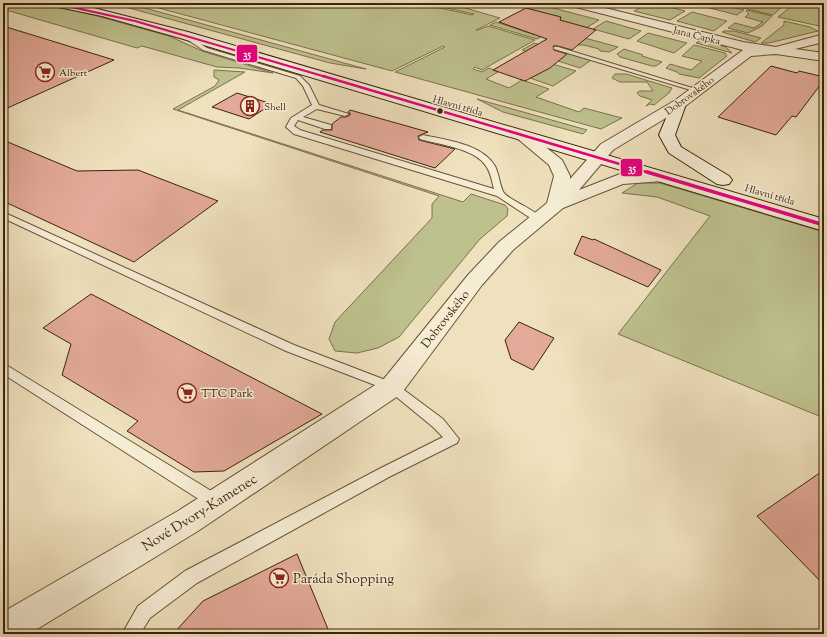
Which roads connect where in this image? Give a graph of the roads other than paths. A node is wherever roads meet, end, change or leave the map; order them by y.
1 (53, 3) edge
2 (91, 3) edge
3 (572, 3) edge
4 (184, 36) junction
5 (824, 38) edge
6 (556, 48) dead end
7 (778, 50) junction
8 (824, 57) edge
9 (696, 90) junction
10 (679, 104) junction
11 (316, 106) junction
12 (345, 114) dead end
13 (298, 118) junction
14 (328, 127) dead end
15 (523, 136) junction
16 (423, 137) dead end
17 (602, 152) junction
18 (657, 177) junction
19 (724, 180) junction
20 (500, 194) junction
21 (555, 206) junction
22 (824, 210) edge
23 (3, 215) edge
24 (538, 219) junction
25 (824, 225) edge
26 (3, 368) edge
27 (392, 387) junction
28 (216, 502) junction
29 (3, 631) edge
30 (130, 634) edge

1 - 4 main road, Hlavní třída
2 - 17 main road, Hlavní třída
3 - 7 main road, Jana Čapka
4 - 11 lane
4 - 15 main road, Hlavní třída
5 - 7 main road, Dobrovského
6 - 9 lane
7 - 8 main road, Jana Čapka
7 - 9 main road, Dobrovského
9 - 10 main road, Dobrovského
10 - 17 main road, Dobrovského
10 - 19 main road
11 - 12 lane
11 - 13 lane
13 - 14 lane
13 - 20 lane
15 - 17 main road, Hlavní třída
15 - 21 main road
16 - 20 lane
17 - 18 main road, Hlavní třída
17 - 19 main road, Hlavní třída
17 - 21 main road, Dobrovského
18 - 21 main road, Dobrovského
18 - 25 main road, Hlavní třída
19 - 22 main road, Hlavní třída
20 - 24 lane
21 - 24 main road, Dobrovského
23 - 27 lane
24 - 27 main road, Dobrovského
26 - 28 lane
27 - 28 main road, Nové Dvory-Kamenec
27 - 30 lane
28 - 29 main road, Nové Dvory-Kamenec

